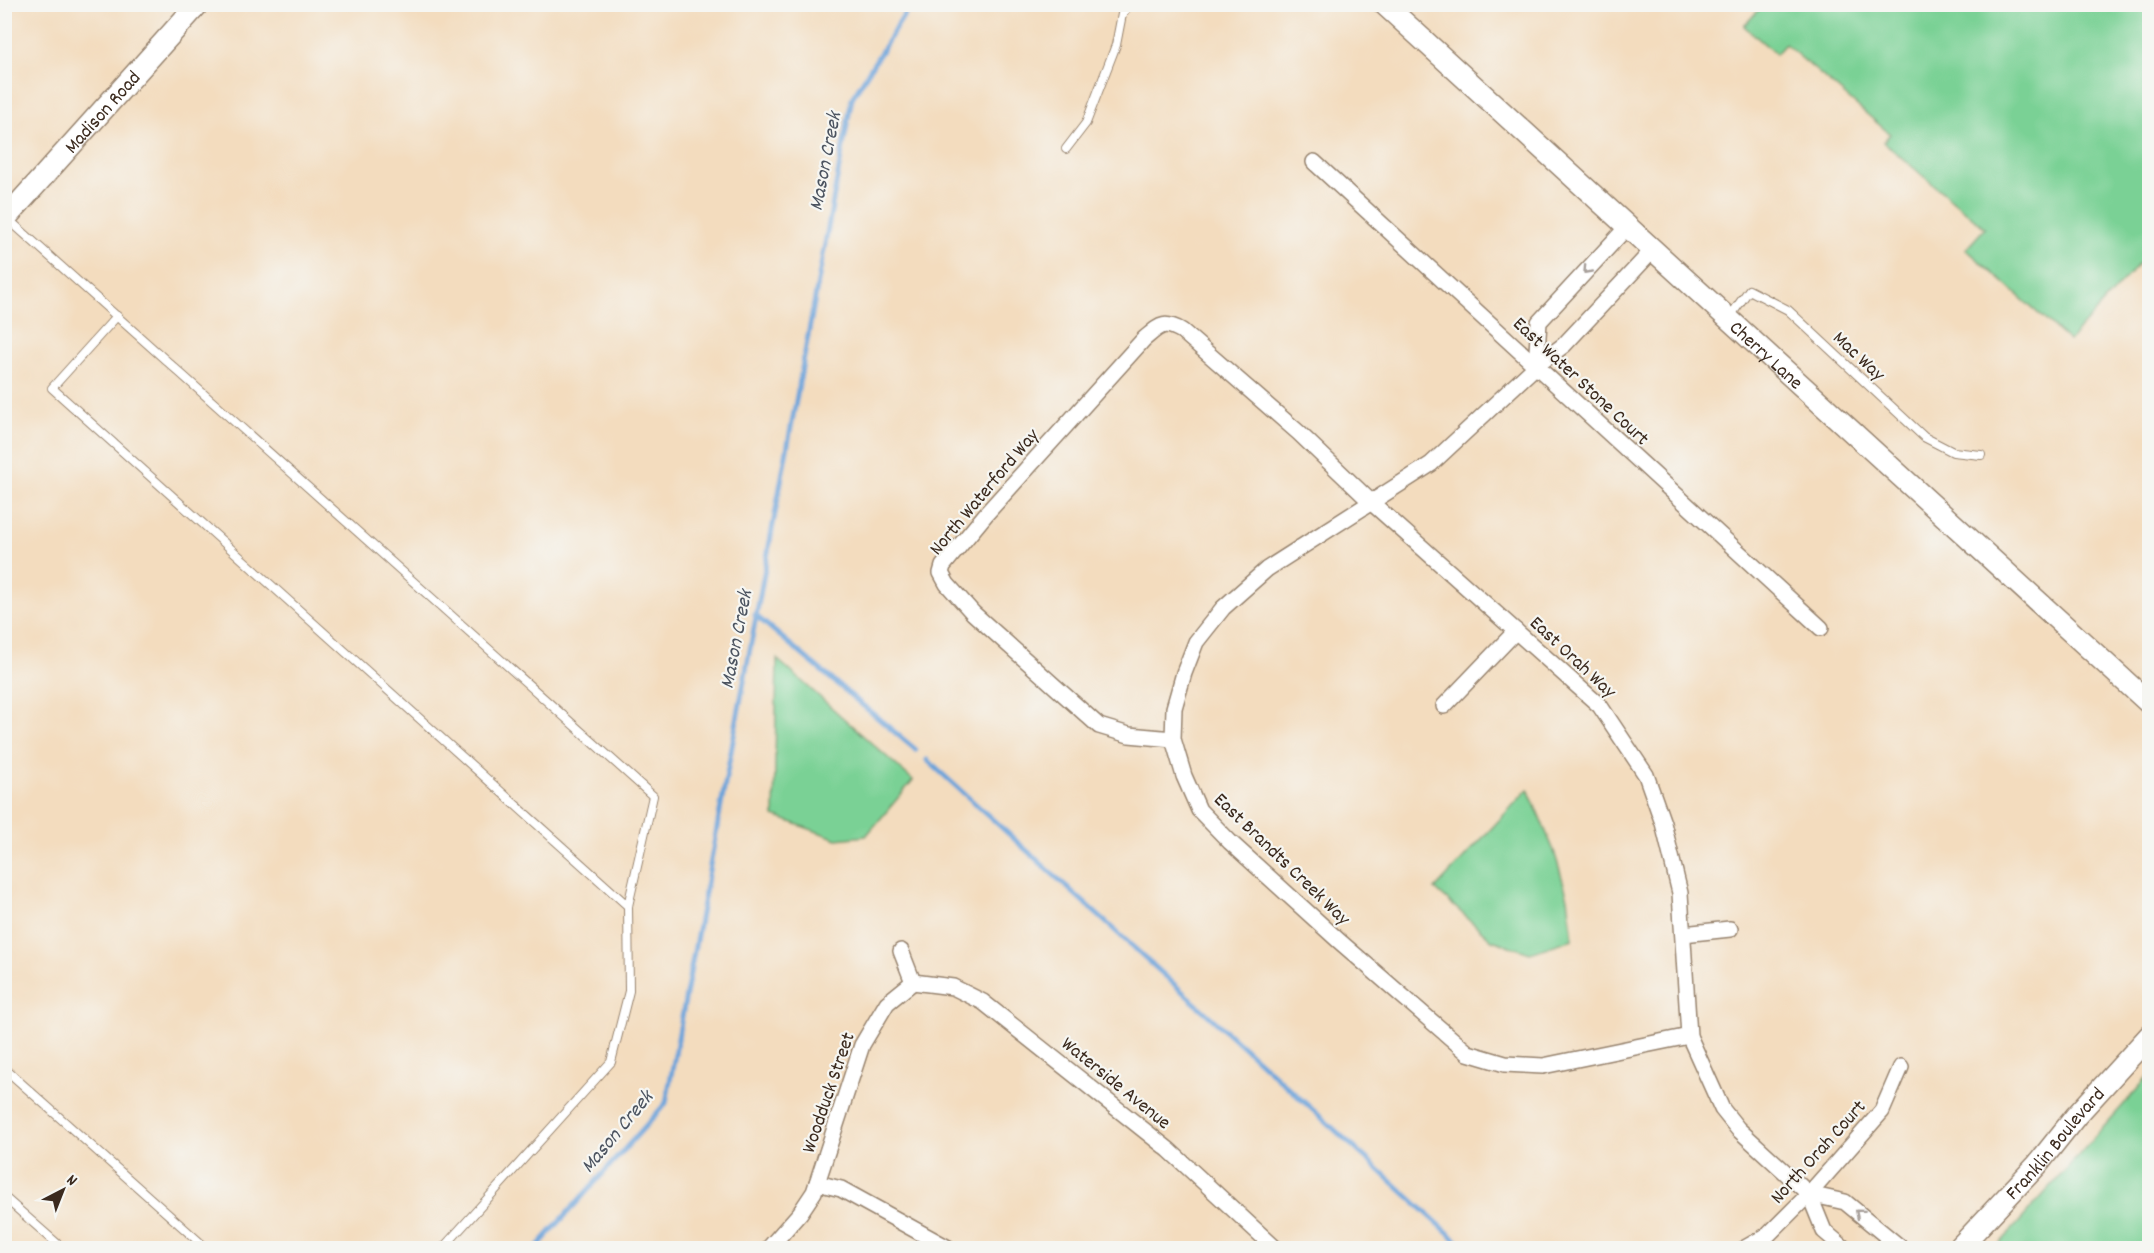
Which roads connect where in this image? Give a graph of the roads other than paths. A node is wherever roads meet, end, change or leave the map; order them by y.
1 (198, 4) edge
2 (1130, 4) edge
3 (1384, 4) edge
4 (1066, 149) dead end
5 (1314, 162) dead end
6 (5, 219) edge
7 (1627, 227) junction
8 (1653, 250) junction
9 (117, 316) junction
10 (1728, 319) junction
11 (1160, 325) joint
12 (1536, 366) junction
13 (1981, 455) dead end
14 (1371, 503) junction
15 (1821, 628) dead end
16 (1516, 632) junction
17 (2150, 704) edge
18 (1444, 706) dead end
19 (1173, 739) junction
20 (628, 906) junction
21 (1730, 929) dead end
22 (1683, 934) junction
23 (901, 951) dead end
24 (913, 982) junction
25 (2150, 1035) edge
26 (1689, 1036) junction
27 (1901, 1067) dead end
28 (4, 1068) edge
29 (817, 1183) junction
30 (1809, 1194) junction
31 (4, 1197) edge
32 (62, 1248) edge
33 (206, 1248) edge
34 (443, 1248) edge
35 (770, 1248) edge
36 (948, 1248) edge
37 (1275, 1248) edge
38 (1745, 1248) edge
39 (1844, 1248) edge
40 (1901, 1248) edge
41 (1959, 1248) edge

1 - 6 main road, Madison Road
2 - 4 lane
3 - 7 main road, Cherry Lane
5 - 12 street, East Water Stone Court
6 - 9 lane
7 - 8 main road, Cherry Lane
7 -> 12 street
8 - 10 main road, Cherry Lane
8 - 12 street, East Brandts Creek Way
9 - 20 lane
9 - 20 lane
10 - 13 lane, Mac Way
10 - 17 main road, Cherry Lane
11 - 14 street, East Orah Way
11 - 19 street, North Waterford Way
12 - 14 street, East Brandts Creek Way
12 - 15 street, East Water Stone Court
14 - 16 street, East Orah Way
14 - 19 street, East Brandts Creek Way
16 - 18 street
16 - 22 street, East Orah Way
19 - 26 street, East Brandts Creek Way
20 - 34 lane
21 - 22 street
22 - 26 street, East Orah Way
23 - 24 street
24 - 29 street, Woodduck Street
24 - 37 street, Waterside Avenue
25 - 41 main road, Franklin Boulevard
26 - 30 street, East Orah Way
27 - 30 street, North Orah Court
28 - 33 lane
29 - 35 street, Woodduck Street
29 - 36 street
30 - 38 street, North Orah Court
30 - 39 street, East Orah Way
40 -> 30 street, East Orah Way
31 - 32 lane

